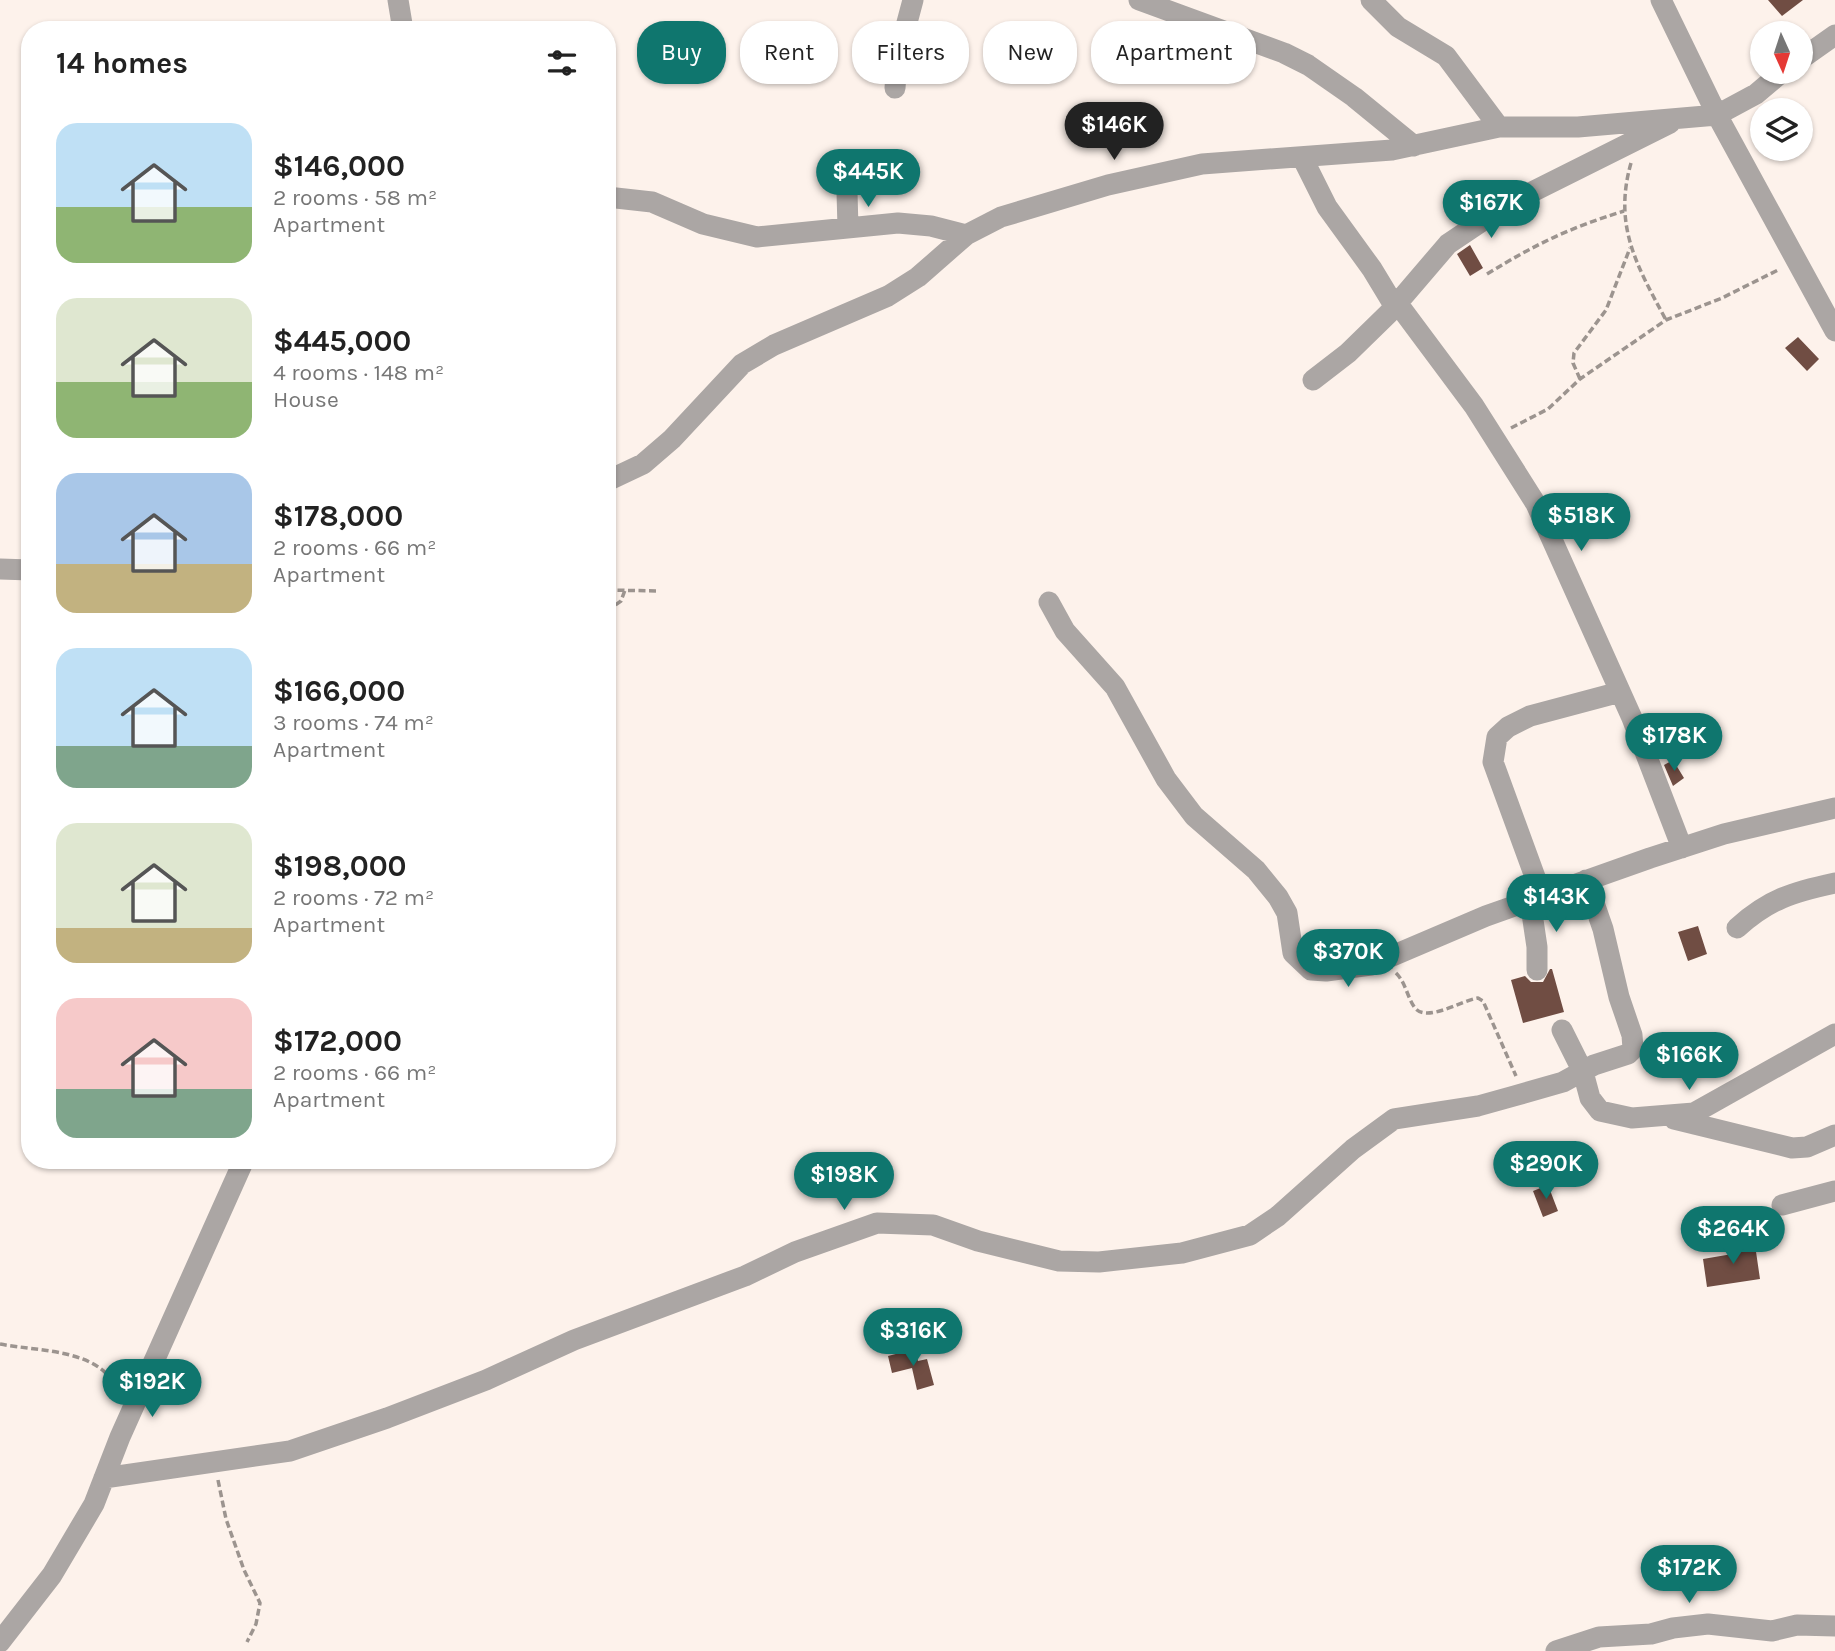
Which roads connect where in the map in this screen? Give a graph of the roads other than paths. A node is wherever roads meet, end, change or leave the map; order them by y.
1 (398, 0) edge
2 (913, 0) edge
3 (1139, 0) edge
4 (1371, 0) edge
5 (1661, 0) edge
6 (402, 21) edge
7 (1835, 35) edge
8 (1813, 51) edge
9 (1768, 84) edge
10 (895, 88) dead end
11 (1717, 115) junction
12 (1685, 116) junction
13 (1499, 127) junction
14 (1414, 146) junction
15 (1302, 157) junction
16 (847, 192) dead end
17 (616, 198) edge
18 (848, 228) junction
19 (966, 235) junction
20 (1396, 306) junction
21 (1835, 331) edge
22 (1313, 380) dead end
23 (616, 477) edge
24 (0, 569) edge
25 (21, 570) edge
26 (1049, 603) dead end
27 (1620, 692) junction
28 (1835, 808) edge
29 (1682, 848) junction
30 (1586, 880) junction
31 (1835, 883) edge
32 (1536, 898) junction
33 (1737, 928) dead end
34 (1536, 970) dead end
35 (1562, 1030) dead end
36 (1835, 1034) edge
37 (1583, 1072) junction
38 (1662, 1116) junction
39 (1835, 1135) edge
40 (240, 1169) edge
41 (1835, 1191) edge
42 (1782, 1205) dead end
43 (104, 1478) junction
44 (1835, 1626) edge
45 (0, 1642) edge
46 (1556, 1651) edge

1 - 6 street
2 - 10 street
3 - 14 street
4 - 13 street
5 - 11 street
7 - 8 street
9 - 11 street
11 - 12 street
11 - 21 street
12 - 13 street
12 - 20 street
13 - 14 street
14 - 15 street
15 - 19 street
15 - 20 street
16 - 18 street
17 - 18 street
18 - 19 street
19 - 23 street
20 - 22 street
20 - 27 street
24 - 25 street
26 - 32 street
27 - 29 street
27 - 32 street
28 - 29 street
29 - 30 street
30 - 32 street
30 - 37 street
31 - 33 street
32 - 34 street
35 - 37 street
36 - 38 street
37 - 38 street
37 - 43 street
38 - 39 street
40 - 43 street
41 - 42 street
43 - 45 street
44 - 46 street

